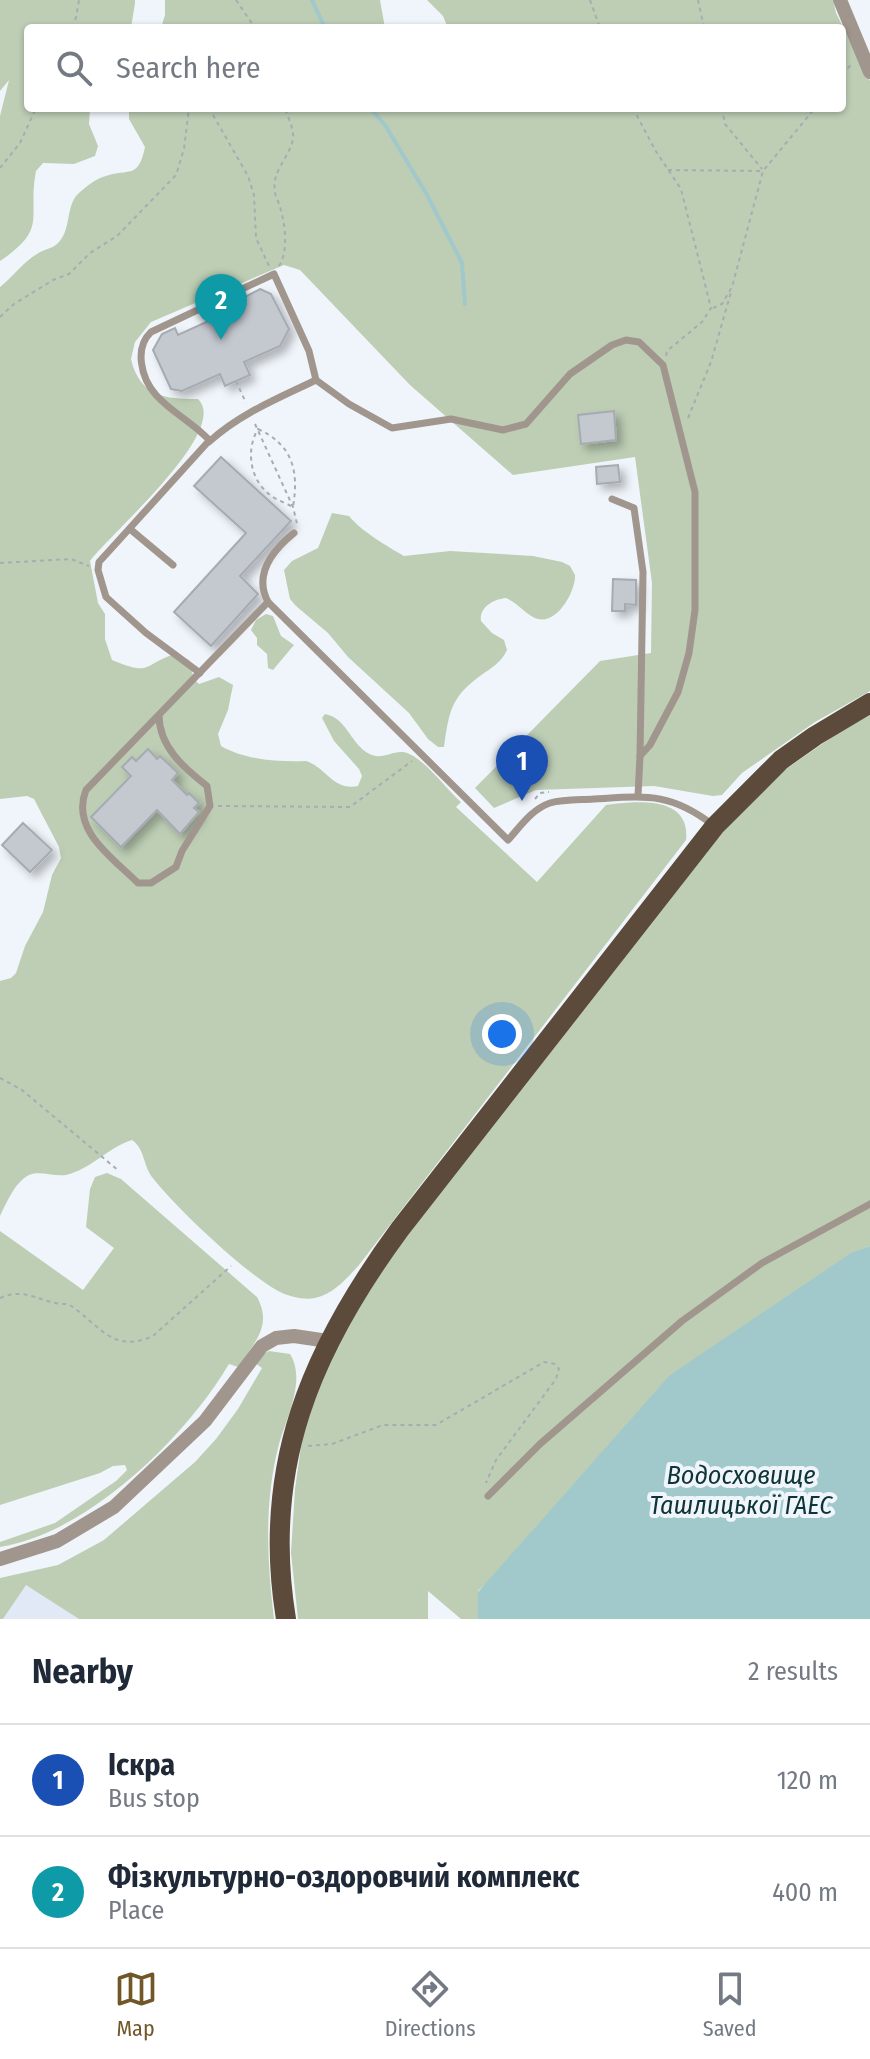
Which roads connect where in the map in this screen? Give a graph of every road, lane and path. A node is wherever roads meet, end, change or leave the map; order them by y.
1 (79, 0) edge
2 (236, 0) edge
3 (590, 0) edge
4 (698, 0) edge
5 (840, 0) edge
6 (75, 24) edge
7 (252, 24) edge
8 (599, 24) edge
9 (703, 24) edge
10 (870, 72) edge
11 (34, 112) edge
12 (189, 112) edge
13 (211, 112) edge
14 (286, 112) edge
15 (635, 112) edge
16 (723, 112) edge
17 (812, 112) edge
18 (0, 168) edge
19 (668, 170) junction
20 (763, 171) junction
21 (274, 274) junction
22 (732, 287) junction
23 (711, 308) junction
24 (0, 317) edge
25 (663, 365) junction
26 (316, 380) junction
27 (236, 381) dead end
28 (250, 411) junction
29 (258, 429) junction
30 (681, 435) junction
31 (210, 441) junction
32 (612, 499) dead end
33 (293, 507) junction
34 (130, 529) junction
35 (294, 533) joint
36 (0, 563) edge
37 (173, 565) dead end
38 (98, 570) junction
39 (268, 602) junction
40 (200, 673) junction
41 (870, 703) edge
42 (159, 715) junction
43 (420, 755) junction
44 (640, 756) junction
45 (554, 792) dead end
46 (638, 796) junction
47 (531, 804) dead end
48 (210, 806) junction
49 (715, 826) junction
50 (0, 1078) edge
51 (119, 1171) dead end
52 (870, 1204) edge
53 (231, 1266) dead end
54 (0, 1298) edge
55 (328, 1341) junction
56 (292, 1443) junction
57 (488, 1496) joint
58 (0, 1559) edge
59 (286, 1619) edge

1 - 6 path
2 - 7 path
3 - 8 path
4 - 9 path
5 - 10 street
11 - 18 path
12 - 24 path
13 - 21 path
14 - 21 path
15 - 19 path
16 - 20 path
17 - 20 path
19 - 20 path
19 - 23 path
20 - 22 path
21 - 26 lane
21 - 31 lane
22 - 23 path
22 - 30 path
23 - 25 path
25 - 26 lane
25 - 30 lane
26 - 28 lane
27 - 28 path
28 - 29 path
28 - 31 lane
29 - 33 path
29 - 33 path
29 - 33 path
30 - 44 lane
31 - 34 lane
32 - 44 lane
33 - 35 path
34 - 37 lane
34 - 38 lane
35 - 39 lane
36 - 38 path
38 - 40 lane
39 - 40 lane
39 - 43 lane
40 - 42 lane
41 - 49 main road
42 - 48 lane
42 - 48 lane
43 - 46 lane
43 - 48 path
44 - 46 lane
45 - 47 path
46 - 49 lane
49 - 55 main road
50 - 51 path
52 - 57 lane
53 - 54 path
55 - 56 main road
55 - 58 street
56 - 57 path
56 - 59 main road

